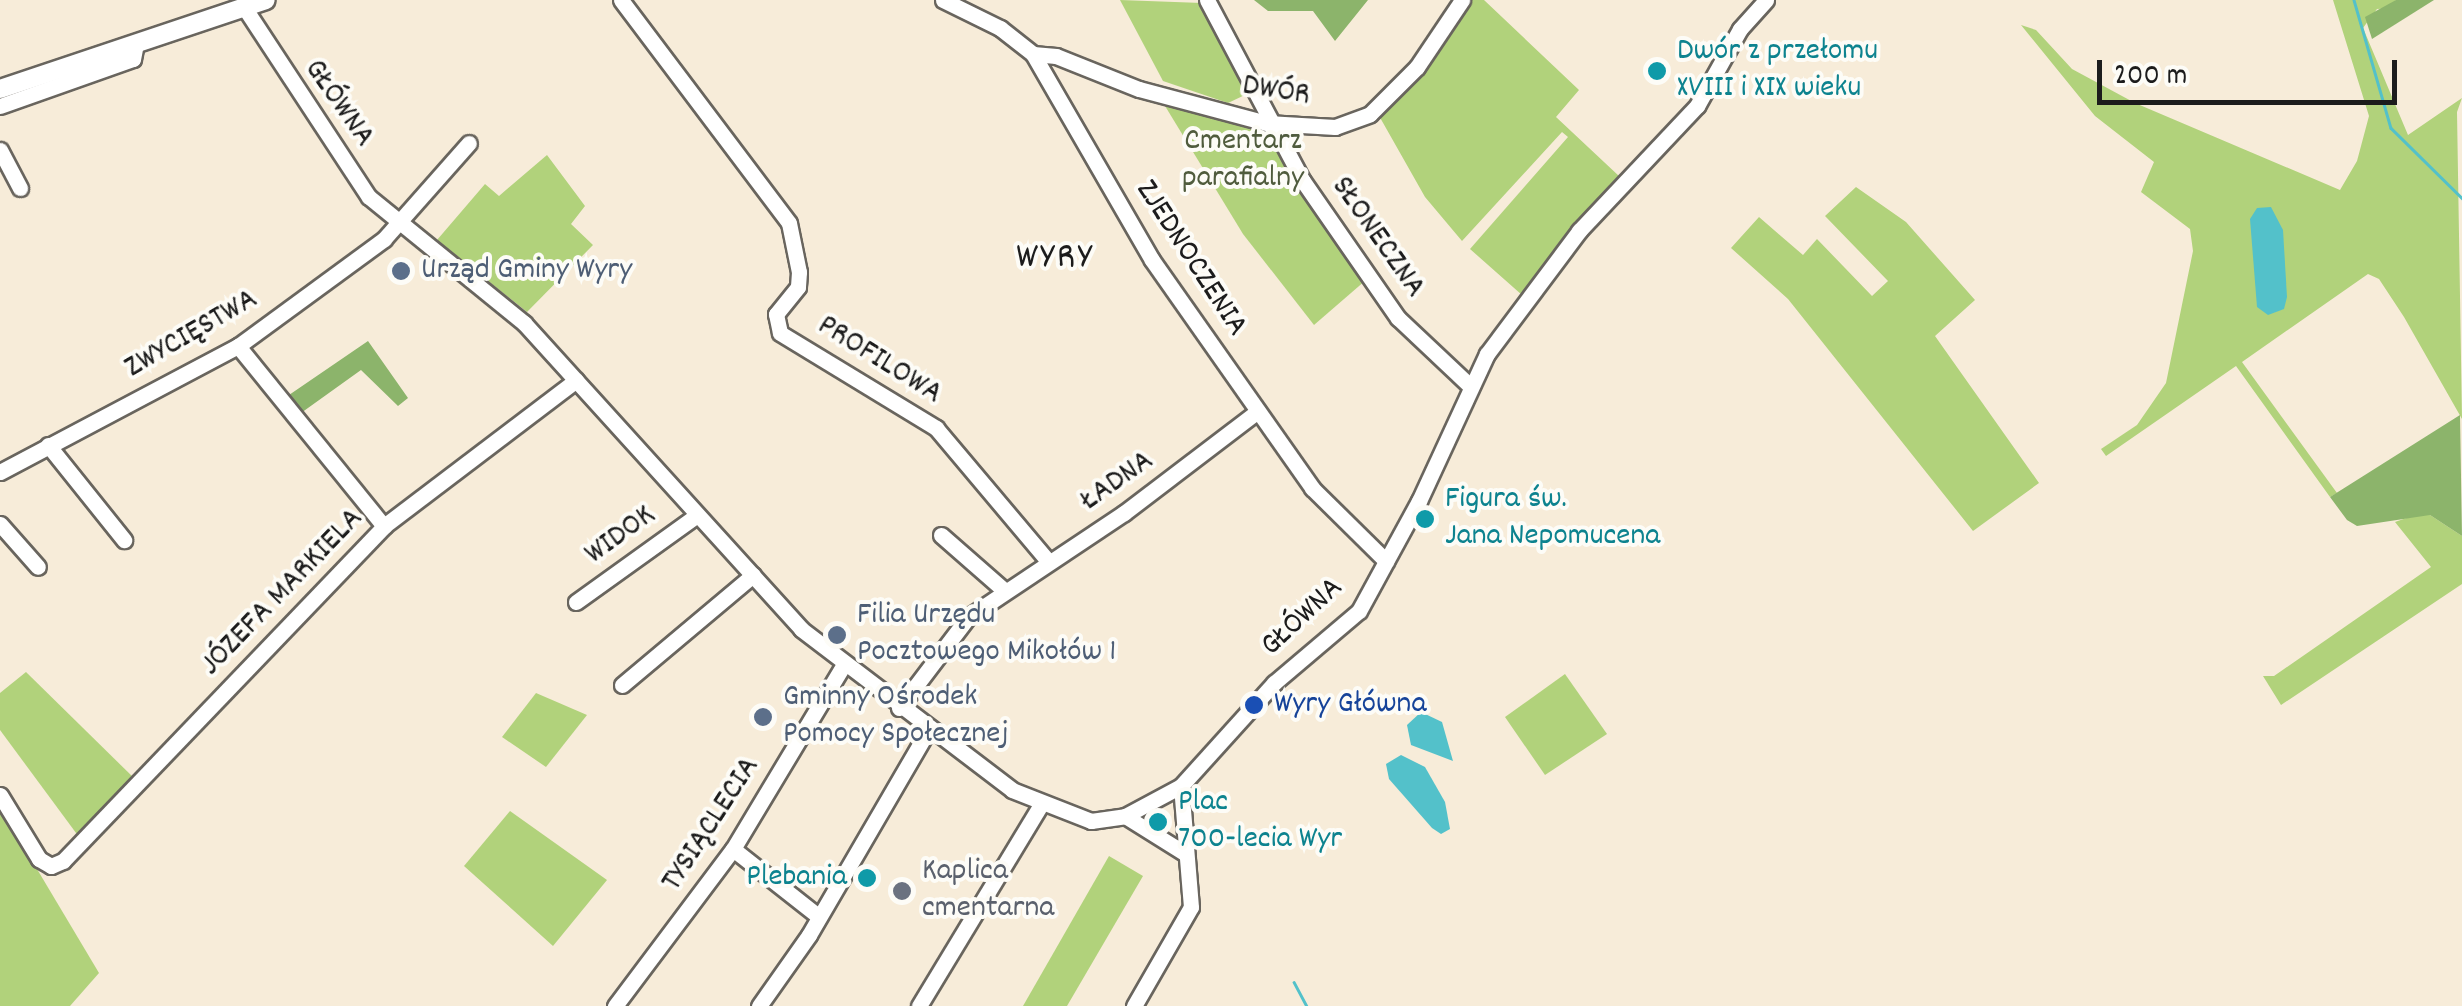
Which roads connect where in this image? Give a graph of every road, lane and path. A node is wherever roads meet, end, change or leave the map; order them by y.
1 (266, 0) edge
2 (621, 0) edge
3 (943, 0) edge
4 (1207, 0) edge
5 (1462, 0) edge
6 (1766, 0) edge
7 (244, 8) junction
8 (136, 43) junction
9 (1033, 54) junction
10 (0, 88) edge
11 (0, 106) edge
12 (1268, 123) junction
13 (469, 143) dead end
14 (0, 150) edge
15 (20, 188) dead end
16 (398, 225) junction
17 (238, 346) junction
18 (576, 380) junction
19 (1468, 384) junction
20 (1258, 411) junction
21 (48, 445) junction
22 (0, 472) edge
23 (697, 514) junction
24 (0, 524) edge
25 (384, 526) junction
26 (941, 535) dead end
27 (124, 540) dead end
28 (1386, 560) junction
29 (1049, 562) junction
30 (38, 567) dead end
31 (753, 576) junction
32 (1005, 591) junction
33 (576, 602) dead end
34 (843, 666) junction
35 (622, 685) dead end
36 (899, 708) junction
37 (928, 729) junction
38 (1181, 786) junction
39 (0, 794) edge
40 (1040, 806) junction
41 (1124, 816) junction
42 (733, 849) junction
43 (1186, 854) junction
44 (818, 916) junction
45 (615, 1006) edge
46 (758, 1006) edge
47 (919, 1006) edge
48 (1134, 1006) edge

1 - 7 main road
2 - 29 street, PROFILOWA
3 - 9 street, ZJEDNOCZENIA
4 - 12 street, SŁONECZNA
5 - 12 street, DWÓR
6 - 19 street, GŁÓWNA
7 - 8 main road
7 - 16 street, GŁÓWNA
8 - 10 main road
8 - 11 street
9 - 12 street, DWÓR
9 - 20 street, ZJEDNOCZENIA
12 - 19 street, SŁONECZNA
13 - 16 street
14 - 15 street
16 - 17 street, ZWYCIĘSTWA
16 - 18 street, GŁÓWNA
17 - 21 street, ZWYCIĘSTWA
17 - 25 street
18 - 23 street, GŁÓWNA
18 - 25 street, JÓZEFA MARKIELA
19 - 28 street, GŁÓWNA
20 - 28 street, ZJEDNOCZENIA
20 - 29 street, ŁADNA
21 - 22 street, ZWYCIĘSTWA
21 - 27 street
23 - 31 street, GŁÓWNA
23 - 33 street, WIDOK
24 - 30 street
25 - 39 street, JÓZEFA MARKIELA
26 - 32 street
28 - 38 street, GŁÓWNA
29 - 32 street, ŁADNA
31 - 34 street, GŁÓWNA
31 - 35 street
32 - 36 street, ŁADNA
34 - 36 street, GŁÓWNA
34 - 42 street, TYSIĄCLECIA
36 - 37 street, GŁÓWNA
37 - 40 street, GŁÓWNA
37 - 44 street
38 - 41 street, GŁÓWNA
38 - 43 street
40 - 41 street, GŁÓWNA
40 - 47 street
41 - 43 street
42 - 44 street
42 - 45 street, TYSIĄCLECIA
43 - 48 street
44 - 46 street

